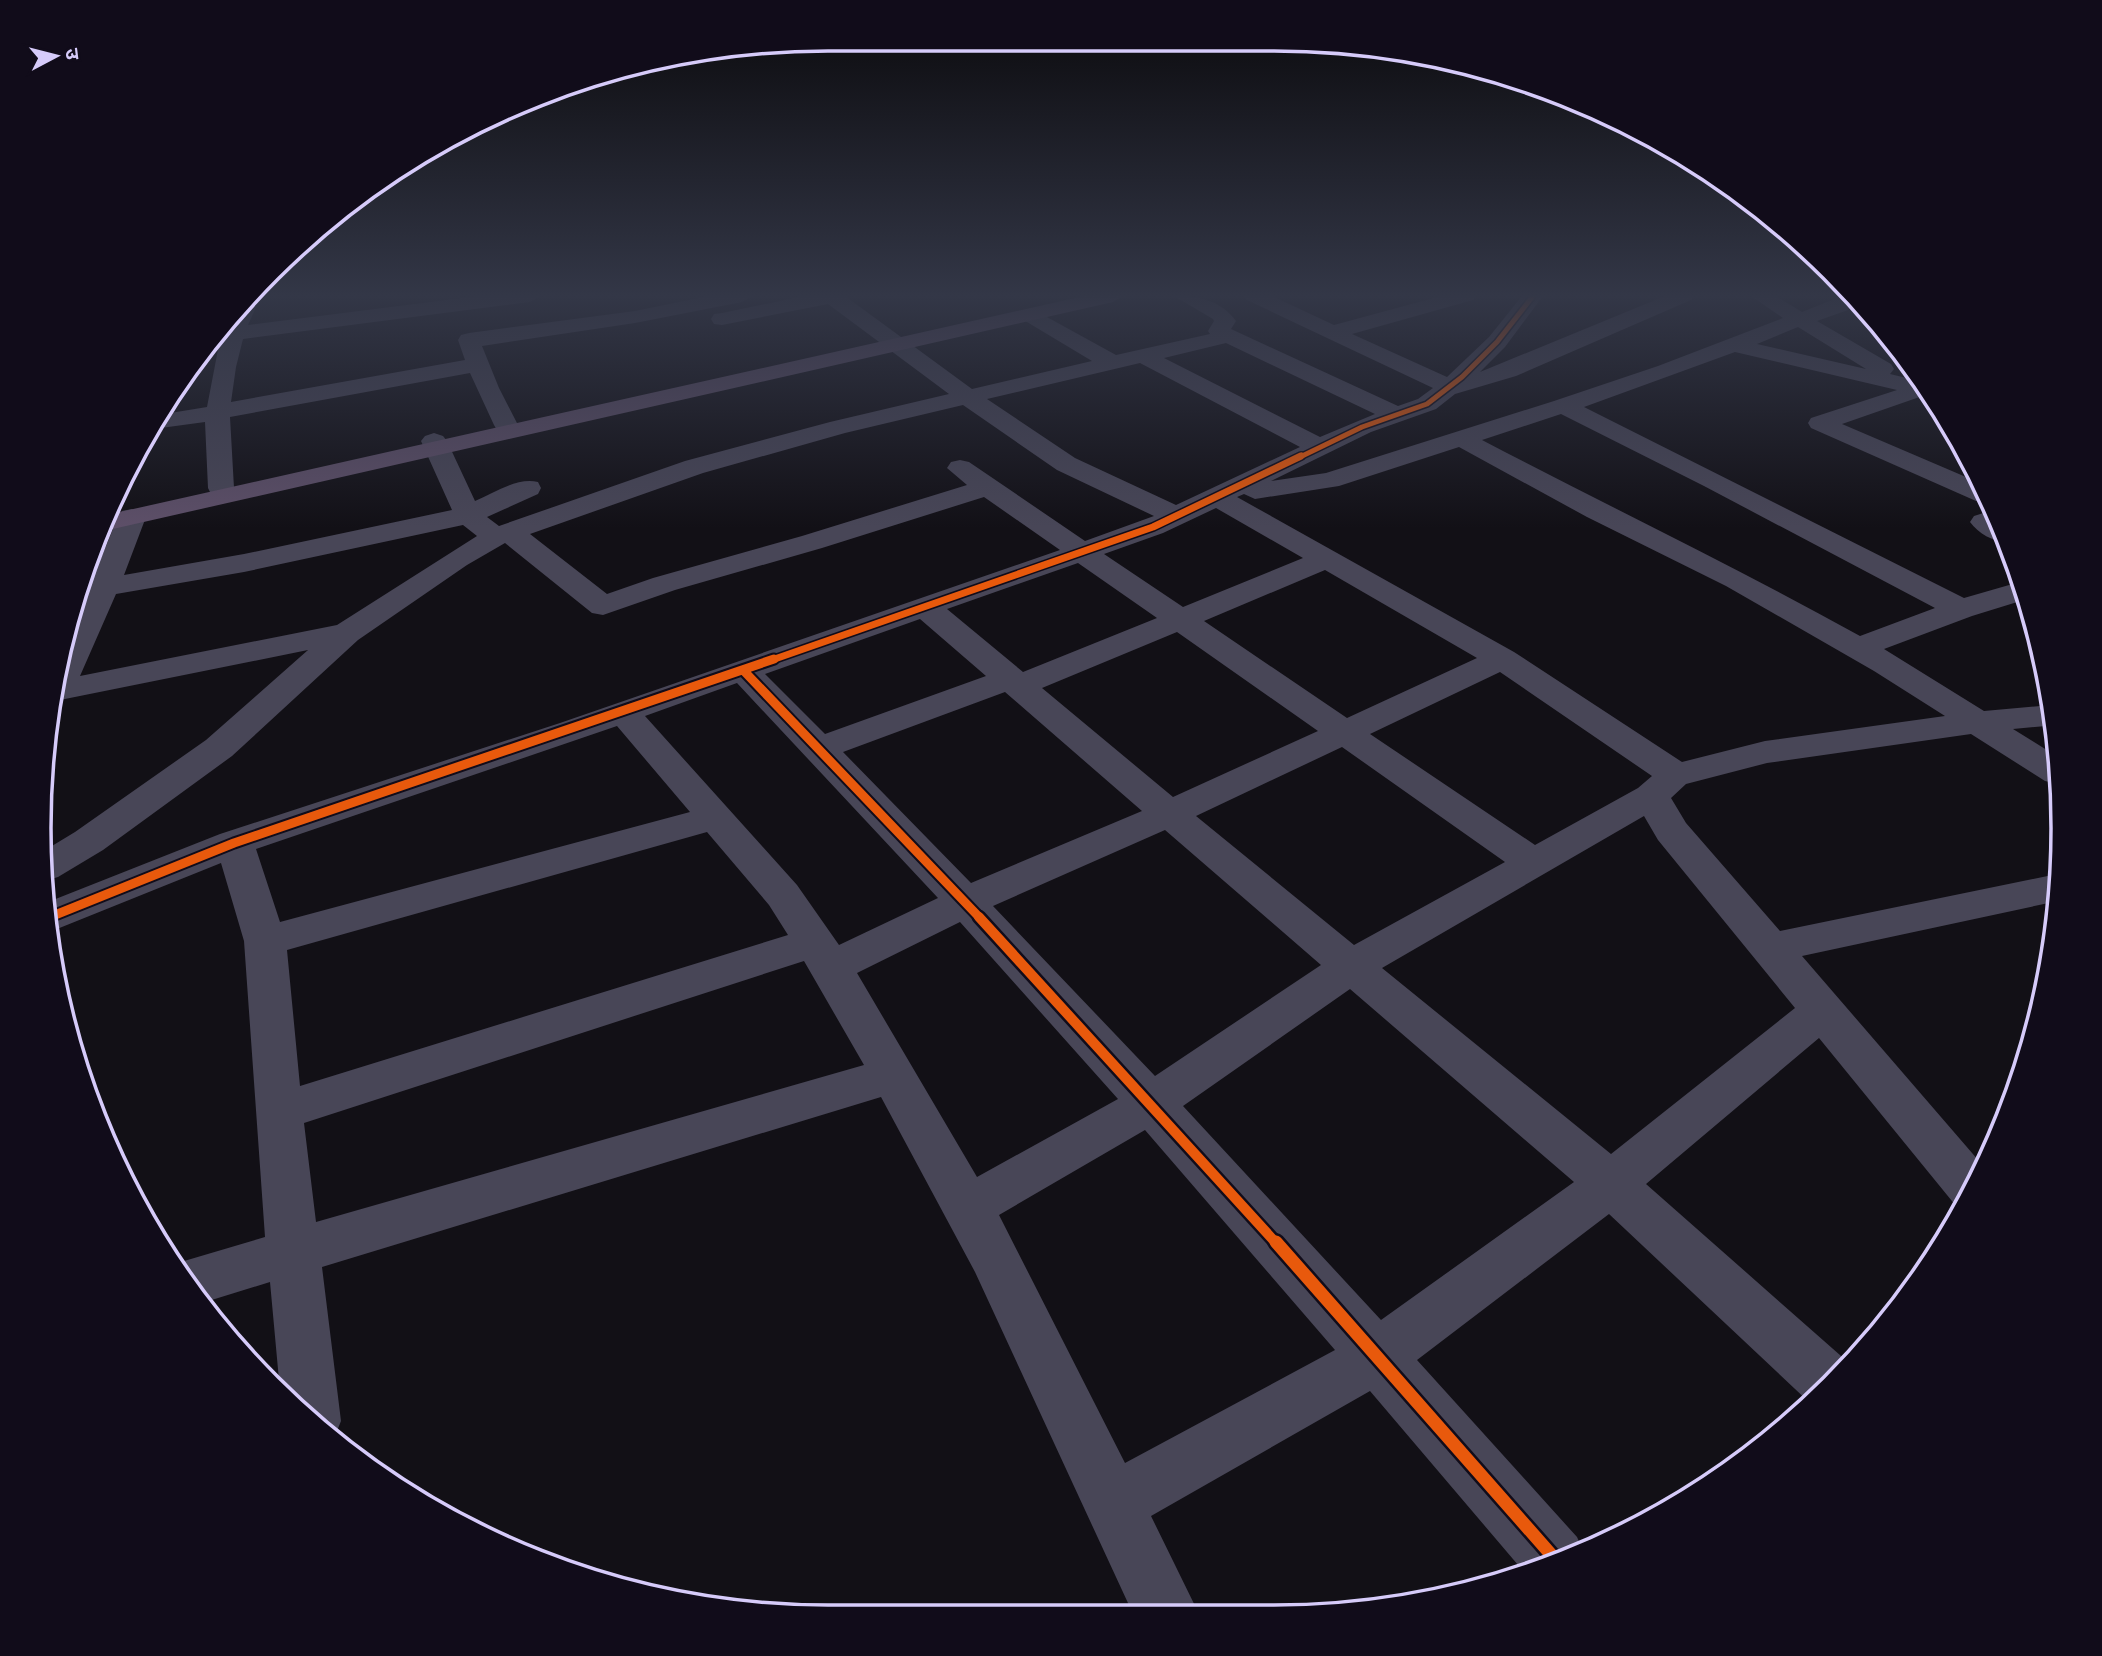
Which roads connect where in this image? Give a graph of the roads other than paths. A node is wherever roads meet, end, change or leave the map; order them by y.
1 (220, 373) edge
2 (315, 373) edge
3 (483, 373) edge
4 (747, 373) edge
5 (753, 373) edge
6 (935, 373) edge
7 (1074, 373) edge
8 (1177, 373) edge
9 (1307, 373) edge
10 (1414, 373) edge
11 (1464, 373) edge
12 (1500, 373) edge
13 (1655, 373) edge
14 (1853, 373) edge
15 (215, 388) junction
16 (1914, 388) edge
17 (1447, 389) junction
18 (1918, 394) edge
19 (969, 398) junction
20 (1563, 406) junction
21 (172, 412) edge
22 (1396, 415) junction
23 (506, 425) junction
24 (1460, 438) junction
25 (436, 444) junction
26 (1320, 447) junction
27 (960, 468) dead end
28 (988, 487) junction
29 (221, 488) junction
30 (528, 488) dead end
31 (1973, 490) edge
32 (1217, 497) junction
33 (468, 515) junction
34 (1177, 516) junction
35 (117, 517) edge
36 (502, 534) junction
37 (1082, 552) junction
38 (1327, 559) junction
39 (91, 590) edge
40 (2016, 597) edge
41 (924, 607) junction
42 (1961, 609) junction
43 (1181, 620) junction
44 (347, 633) junction
45 (74, 639) edge
46 (1857, 648) junction
47 (1502, 659) junction
48 (743, 670) junction
49 (1014, 682) junction
50 (64, 689) edge
51 (623, 712) junction
52 (2043, 716) edge
53 (1979, 722) junction
54 (1342, 731) junction
55 (820, 748) junction
56 (2049, 767) edge
57 (1663, 785) junction
58 (1169, 814) junction
59 (717, 817) junction
60 (234, 843) junction
61 (1534, 863) junction
62 (52, 864) edge
63 (2049, 890) edge
64 (965, 902) junction
65 (56, 915) edge
66 (265, 941) junction
67 (1771, 948) junction
68 (823, 954) junction
69 (1351, 966) junction
70 (1823, 1010) junction
71 (893, 1075) junction
72 (1150, 1104) junction
73 (279, 1112) junction
74 (1969, 1176) edge
75 (1610, 1184) junction
76 (967, 1208) junction
77 (293, 1250) junction
78 (196, 1280) edge
79 (1378, 1356) junction
80 (1824, 1378) edge
81 (310, 1407) edge
82 (1112, 1504) junction
83 (1551, 1554) edge
84 (1162, 1605) edge

1 - 15 street
2 - 15 street
3 - 23 street
4 - 23 main road
5 - 25 main road
6 - 19 street
7 - 19 street
8 - 26 street
9 - 22 street
10 - 17 street
11 - 17 street
12 - 17 street
13 - 20 street
14 - 16 street
15 - 21 street
15 - 29 street
17 - 22 street
18 - 31 street
19 - 34 street
19 - 36 street
20 - 24 street
20 - 42 street
22 - 26 street
23 - 25 main road
24 - 32 street
24 - 46 street
25 - 29 main road
25 - 33 street
25 - 35 main road
26 - 32 street
27 - 28 street
28 - 36 street
28 - 37 street
29 - 35 main road
30 - 33 street
32 - 34 street
32 - 38 street
33 - 36 street
33 - 39 street
34 - 37 street
35 - 39 street
36 - 44 street
37 - 41 street
37 - 43 street
38 - 43 street
38 - 47 street
39 - 45 street
40 - 42 street
41 - 48 street
41 - 49 street
42 - 46 street
43 - 49 street
43 - 54 street
44 - 50 street
44 - 62 street
46 - 53 street
47 - 54 street
47 - 57 street
48 - 51 street
48 - 55 street
49 - 55 street
49 - 58 street
51 - 59 street
51 - 60 street
52 - 53 street
53 - 56 street
53 - 57 street
54 - 58 street
54 - 61 street
55 - 64 street
57 - 61 street
57 - 67 street
58 - 64 street
58 - 69 street
59 - 66 street
59 - 68 street
60 - 65 street
60 - 66 street
61 - 69 street
63 - 67 street
64 - 68 street
64 - 72 street
66 - 73 street
67 - 70 street
68 - 71 street
68 - 73 street
69 - 72 street
69 - 75 street
70 - 74 street
70 - 75 street
71 - 76 street
71 - 77 street
72 - 76 street
72 - 79 street
73 - 77 street
75 - 79 street
75 - 80 street
76 - 82 street
77 - 78 street
77 - 81 street
79 - 82 street
79 - 83 street
82 - 84 street

